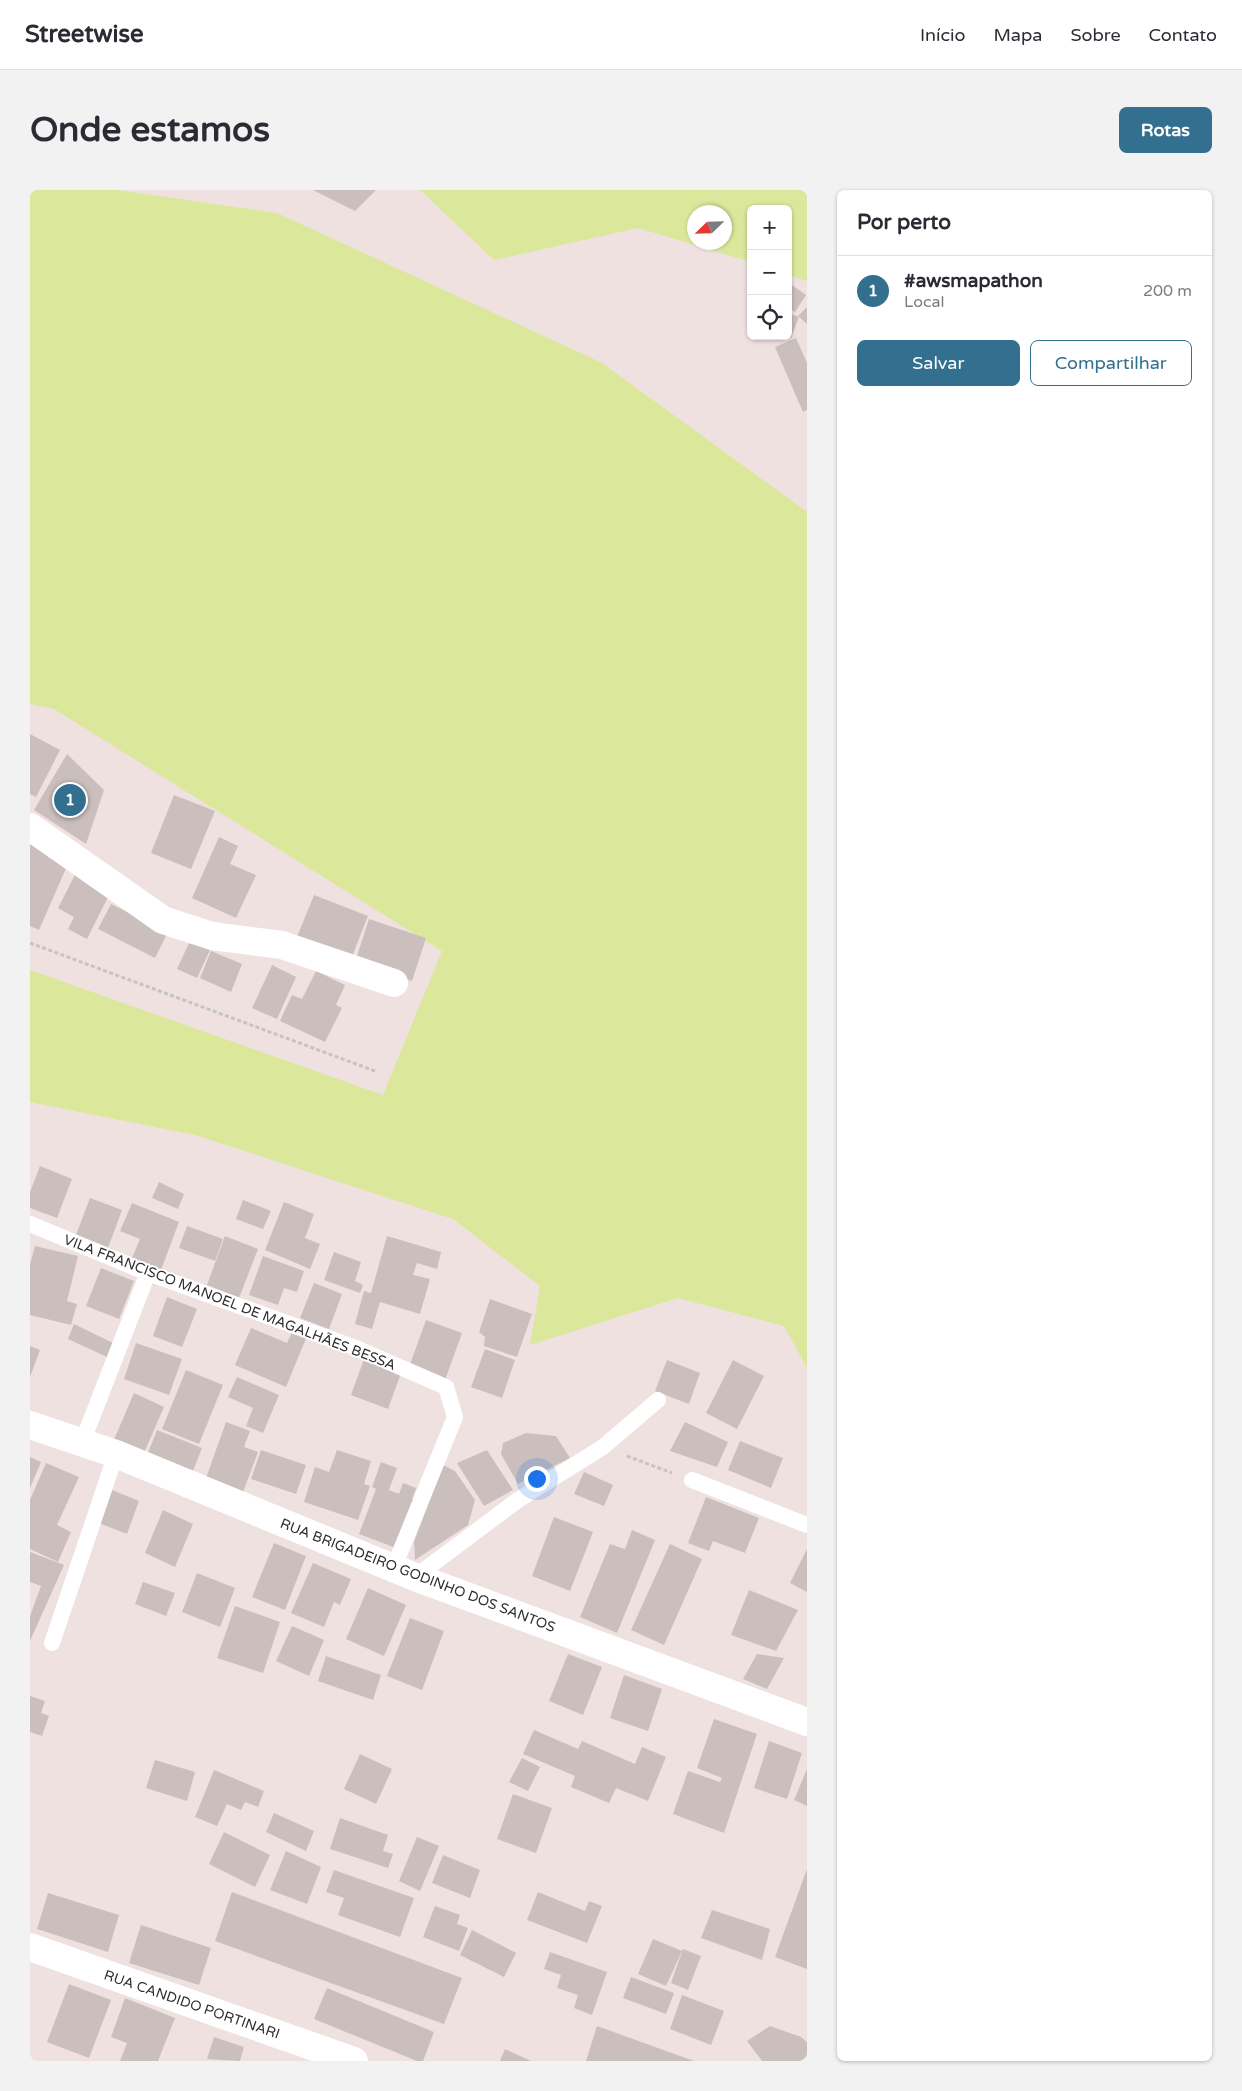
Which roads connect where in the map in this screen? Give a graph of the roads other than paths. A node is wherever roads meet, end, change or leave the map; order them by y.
1 (30, 827) edge
2 (394, 982) dead end
3 (30, 1224) edge
4 (148, 1273) junction
5 (658, 1400) dead end
6 (30, 1425) edge
7 (82, 1443) junction
8 (116, 1454) junction
9 (692, 1480) road end
10 (807, 1525) edge
11 (405, 1572) junction
12 (52, 1643) dead end
13 (807, 1722) edge
14 (30, 1947) edge
15 (354, 2061) edge

1 - 2 street
3 - 4 lane, VILA FRANCISCO MANOEL DE MAGALHÃES BESSA
4 - 7 lane
4 - 11 lane, VILA FRANCISCO MANOEL DE MAGALHÃES BESSA
5 - 11 lane
6 - 7 street, RUA BRIGADEIRO GODINHO DOS SANTOS
7 - 8 street, RUA BRIGADEIRO GODINHO DOS SANTOS
8 - 11 street, RUA BRIGADEIRO GODINHO DOS SANTOS
8 - 12 lane
9 - 10 lane
11 - 13 street, RUA BRIGADEIRO GODINHO DOS SANTOS
14 - 15 street, RUA CANDIDO PORTINARI

